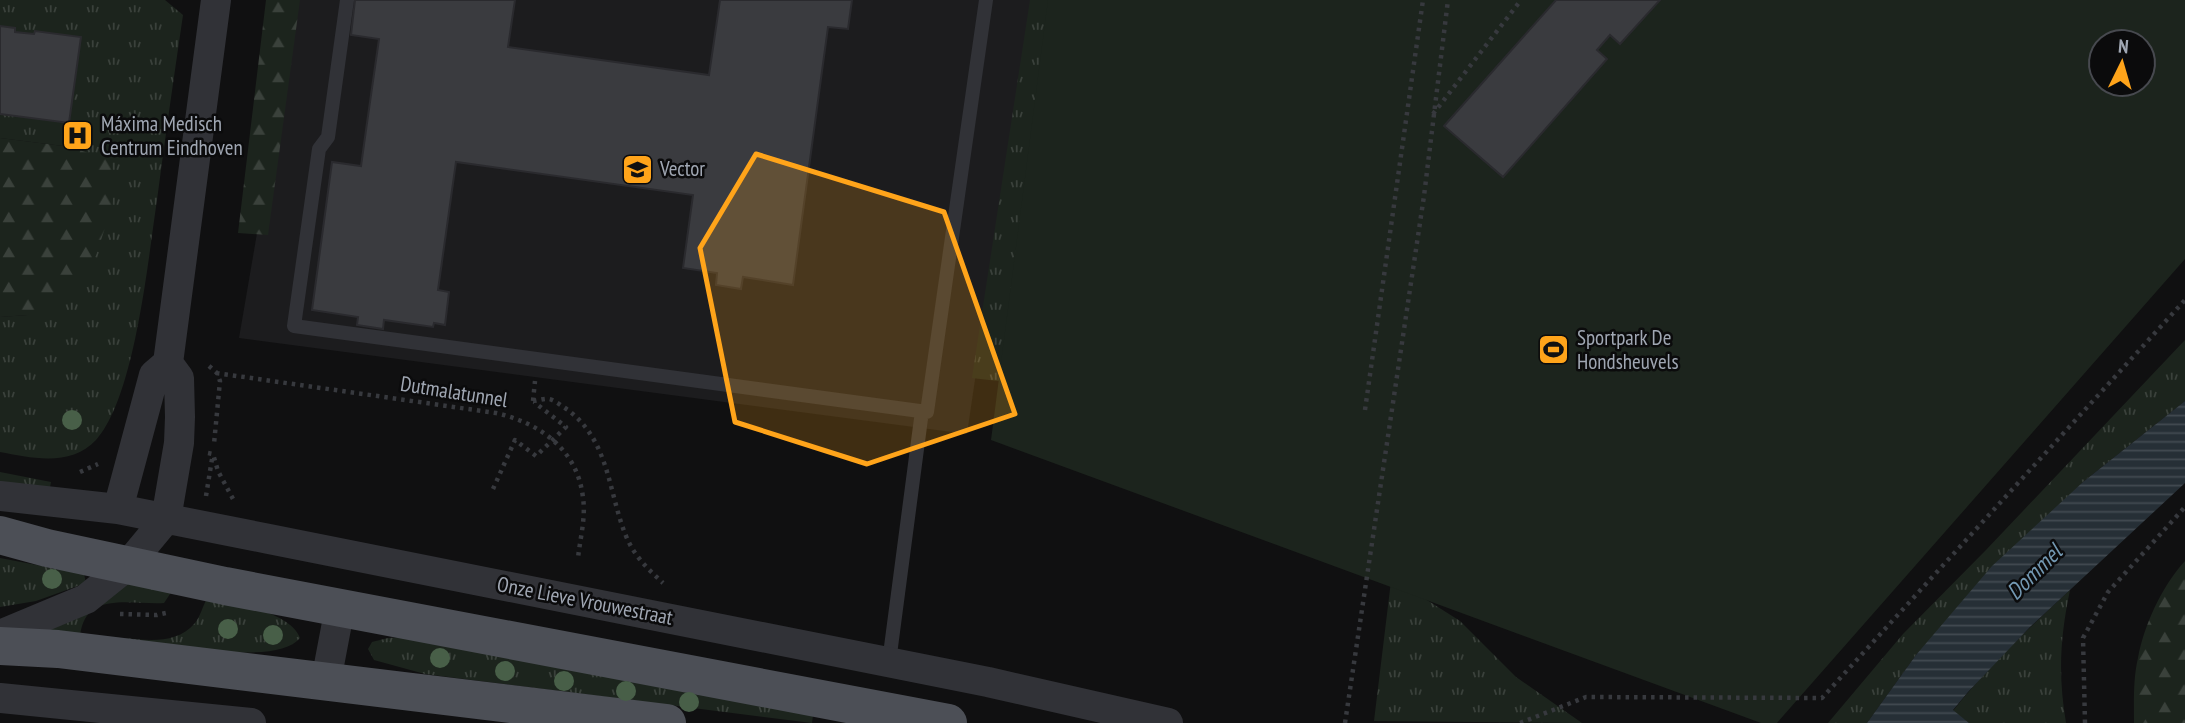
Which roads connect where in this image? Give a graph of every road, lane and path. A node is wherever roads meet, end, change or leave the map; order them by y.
1 (216, 0) edge
2 (347, 0) edge
3 (986, 0) edge
4 (1423, 0) edge
5 (1448, 0) edge
6 (1521, 0) edge
7 (1432, 115) junction
8 (2185, 300) edge
9 (168, 363) junction
10 (217, 373) dead end
11 (922, 411) junction
12 (1365, 411) dead end
13 (553, 440) junction
14 (493, 489) dead end
15 (0, 496) edge
16 (2185, 507) edge
17 (118, 509) junction
18 (166, 519) junction
19 (0, 535) edge
20 (578, 558) dead end
21 (127, 566) junction
22 (186, 578) junction
23 (666, 587) dead end
24 (340, 607) junction
25 (117, 614) dead end
26 (0, 635) edge
27 (0, 646) edge
28 (889, 662) junction
29 (326, 681) junction
30 (0, 698) edge
31 (251, 723) edge
32 (667, 723) edge
33 (948, 723) edge
34 (1168, 723) edge
35 (1345, 723) edge
36 (1520, 723) edge
37 (2085, 723) edge

1 - 9 street
2 - 11 lane
3 - 11 lane
4 - 12 path
5 - 7 path
6 - 7 path
7 - 35 path
8 - 36 path
9 - 17 street
9 - 18 street
10 - 13 path, Dutmalatunnel
11 - 28 lane
13 - 14 path
13 - 20 path, Dutmalatunnel
13 - 23 path
15 - 17 street, Onze Lieve Vrouwestraat
16 - 37 path
17 - 18 street, Onze Lieve Vrouwestraat
18 - 21 street
18 - 28 street, Onze Lieve Vrouwestraat
19 - 21 main road
21 - 22 main road
21 - 26 street
22 - 24 main road
22 - 25 path
24 - 29 street
24 - 33 main road
27 - 29 main road
28 - 34 street, Onze Lieve Vrouwestraat
29 - 32 main road
30 - 31 street

